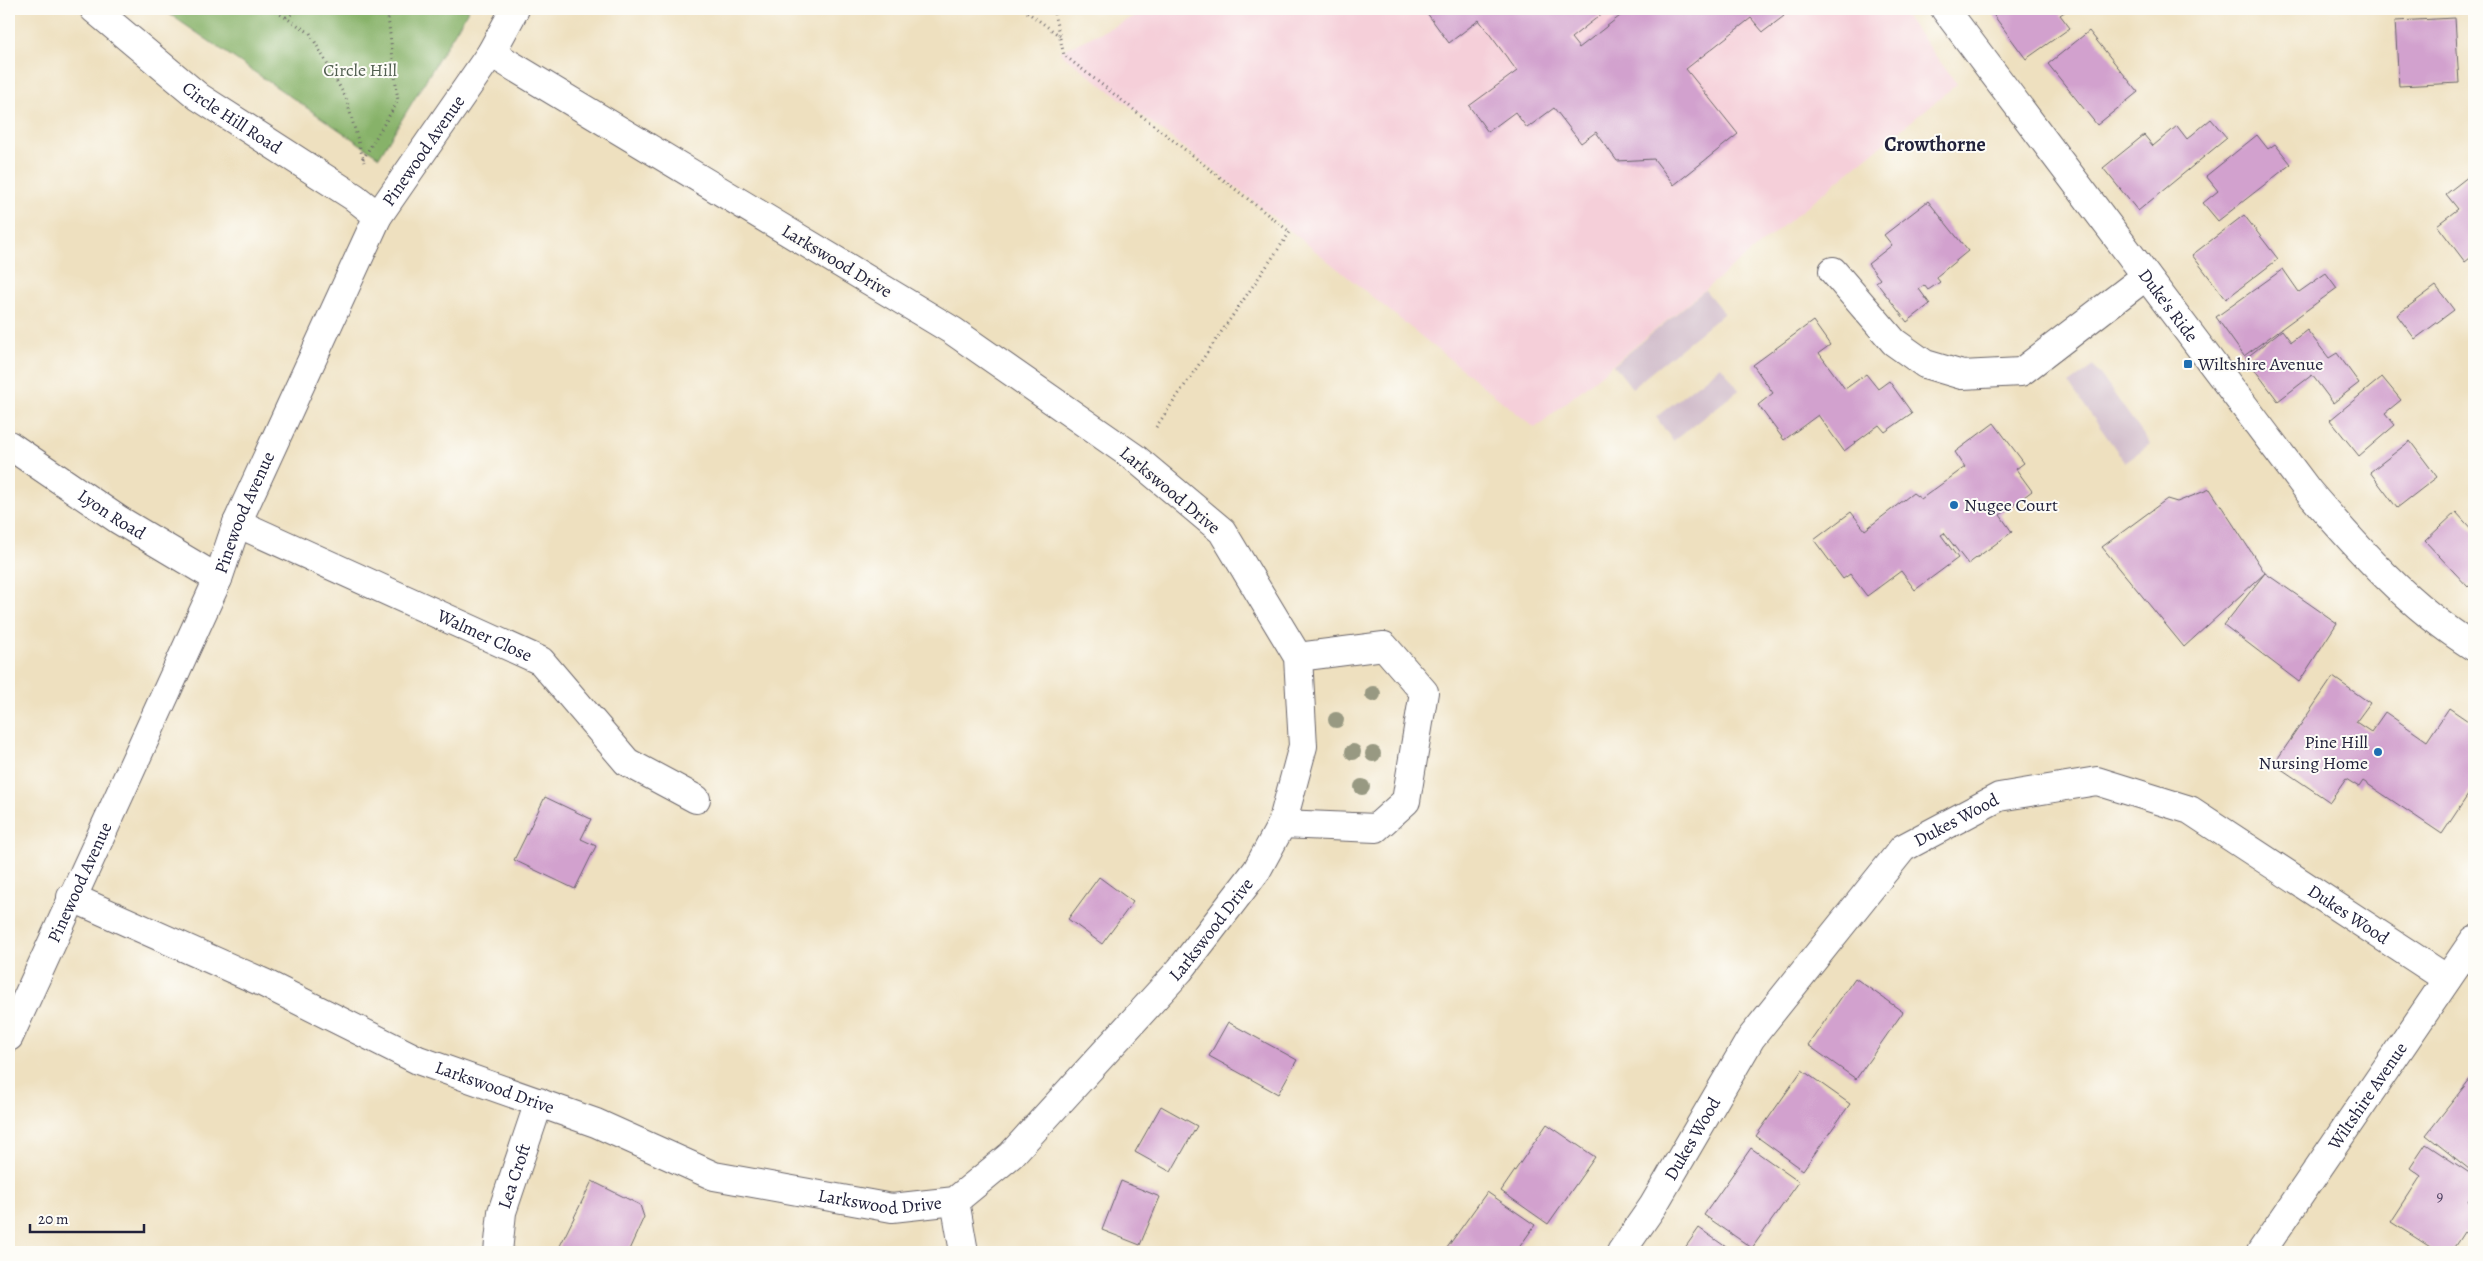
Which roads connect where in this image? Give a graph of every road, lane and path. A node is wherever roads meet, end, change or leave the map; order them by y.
1 (94, 9) edge
2 (272, 9) edge
3 (301, 9) edge
4 (387, 9) edge
5 (515, 9) edge
6 (1023, 9) edge
7 (1053, 9) edge
8 (1945, 9) edge
9 (286, 17) junction
10 (1060, 36) junction
11 (491, 53) junction
12 (363, 160) junction
13 (378, 216) junction
14 (1833, 271) dead end
15 (2146, 276) junction
16 (9, 445) edge
17 (1135, 458) junction
18 (237, 523) junction
19 (218, 579) junction
20 (2474, 647) edge
21 (1298, 657) junction
22 (696, 799) dead end
23 (1282, 824) junction
24 (72, 897) junction
25 (2474, 940) edge
26 (2447, 979) junction
27 (9, 1037) edge
28 (539, 1102) junction
29 (955, 1200) junction
30 (498, 1252) edge
31 (964, 1252) edge
32 (1620, 1252) edge
33 (2261, 1252) edge

1 - 13 street, Circle Hill Road
2 - 9 path
3 - 9 path
4 - 12 path
5 - 11 street, Pinewood Avenue
6 - 10 path
7 - 10 path
8 - 15 street, Duke's Ride
9 - 12 path
10 - 17 path
11 - 13 street, Pinewood Avenue
11 - 17 street, Larkswood Drive
12 - 13 path
13 - 18 street, Pinewood Avenue
14 - 15 street
15 - 20 street, Duke's Ride
16 - 19 street, Lyon Road
17 - 21 street, Larkswood Drive
18 - 19 street, Pinewood Avenue
18 - 22 street, Walmer Close
19 - 24 street, Pinewood Avenue
21 - 23 street, Larkswood Drive
21 - 23 street
23 - 29 street, Larkswood Drive
24 - 27 street, Pinewood Avenue
24 - 28 street, Larkswood Drive
25 - 26 street, Wiltshire Avenue
26 - 32 street, Dukes Wood
26 - 33 street, Wiltshire Avenue
28 - 29 street, Larkswood Drive
28 - 30 street, Lea Croft
29 - 31 street

